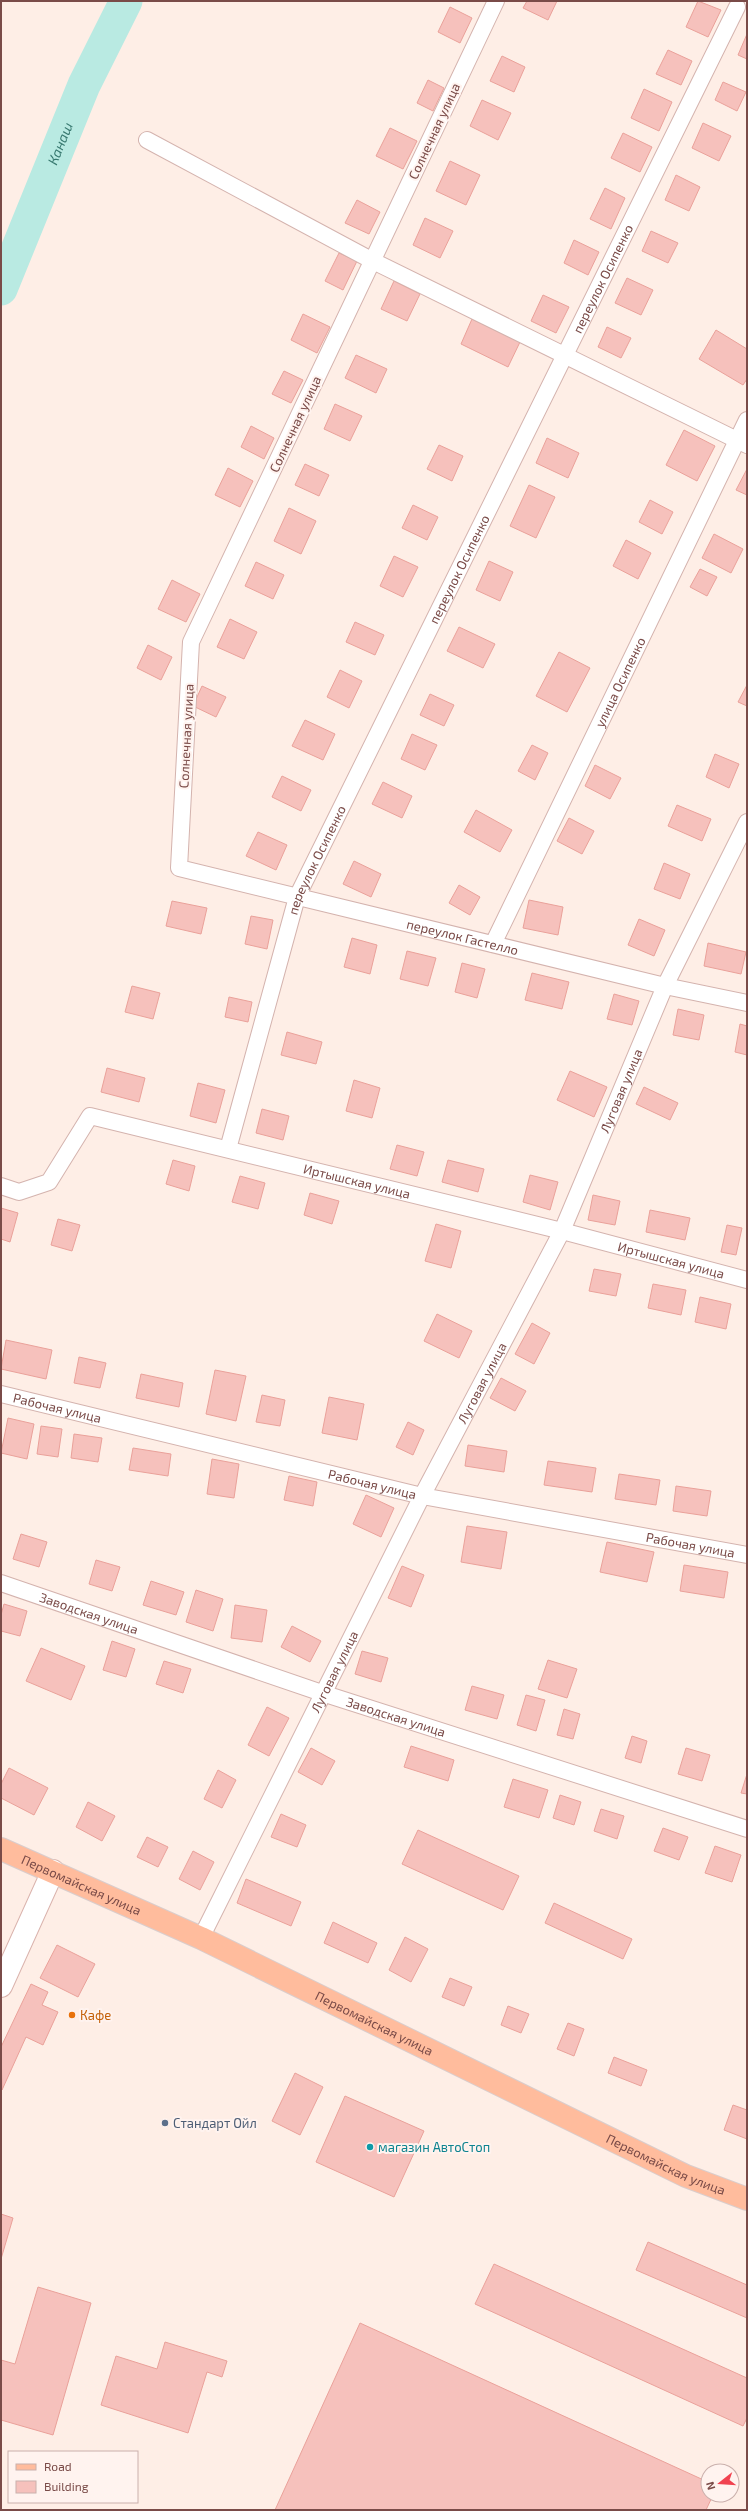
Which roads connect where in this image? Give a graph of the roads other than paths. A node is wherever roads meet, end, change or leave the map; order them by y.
1 (496, 1) edge
2 (737, 6) edge
3 (147, 140) dead end
4 (373, 260) junction
5 (566, 354) junction
6 (747, 420) edge
7 (742, 443) edge
8 (747, 822) edge
9 (179, 868) joint
10 (297, 897) junction
11 (493, 944) junction
12 (665, 986) junction
13 (747, 1003) edge
14 (228, 1149) junction
15 (1, 1186) edge
16 (562, 1231) junction
17 (747, 1280) edge
18 (1, 1394) edge
19 (422, 1496) junction
20 (747, 1555) edge
21 (1, 1583) edge
22 (322, 1693) junction
23 (747, 1830) edge
24 (1, 1849) edge
25 (53, 1871) junction
26 (201, 1938) junction
27 (1, 1986) edge
28 (747, 2199) edge

1 - 4 street, Солнечная улица
2 - 5 street, переулок Осипенко
3 - 4 street
4 - 5 street
4 - 9 street, Солнечная улица
5 - 7 street
5 - 10 street, переулок Осипенко
6 - 7 street, улица Осипенко
7 - 11 street, улица Осипенко
8 - 12 street, Луговая улица
9 - 10 street, переулок Гастелло
10 - 11 street, переулок Гастелло
10 - 14 street, переулок Осипенко
11 - 12 street, переулок Гастелло
12 - 13 street, переулок Гастелло
12 - 16 street, Луговая улица
14 - 15 street, Иртышская улица
14 - 16 street, Иртышская улица
16 - 17 street, Иртышская улица
16 - 19 street, Луговая улица
18 - 19 street, Рабочая улица
19 - 20 street, Рабочая улица
19 - 22 street, Луговая улица
21 - 22 street, Заводская улица
22 - 23 street, Заводская улица
22 - 26 street, Луговая улица
24 - 25 main road, Первомайская улица
25 - 26 main road, Первомайская улица
25 - 27 main road
26 - 28 main road, Первомайская улица

